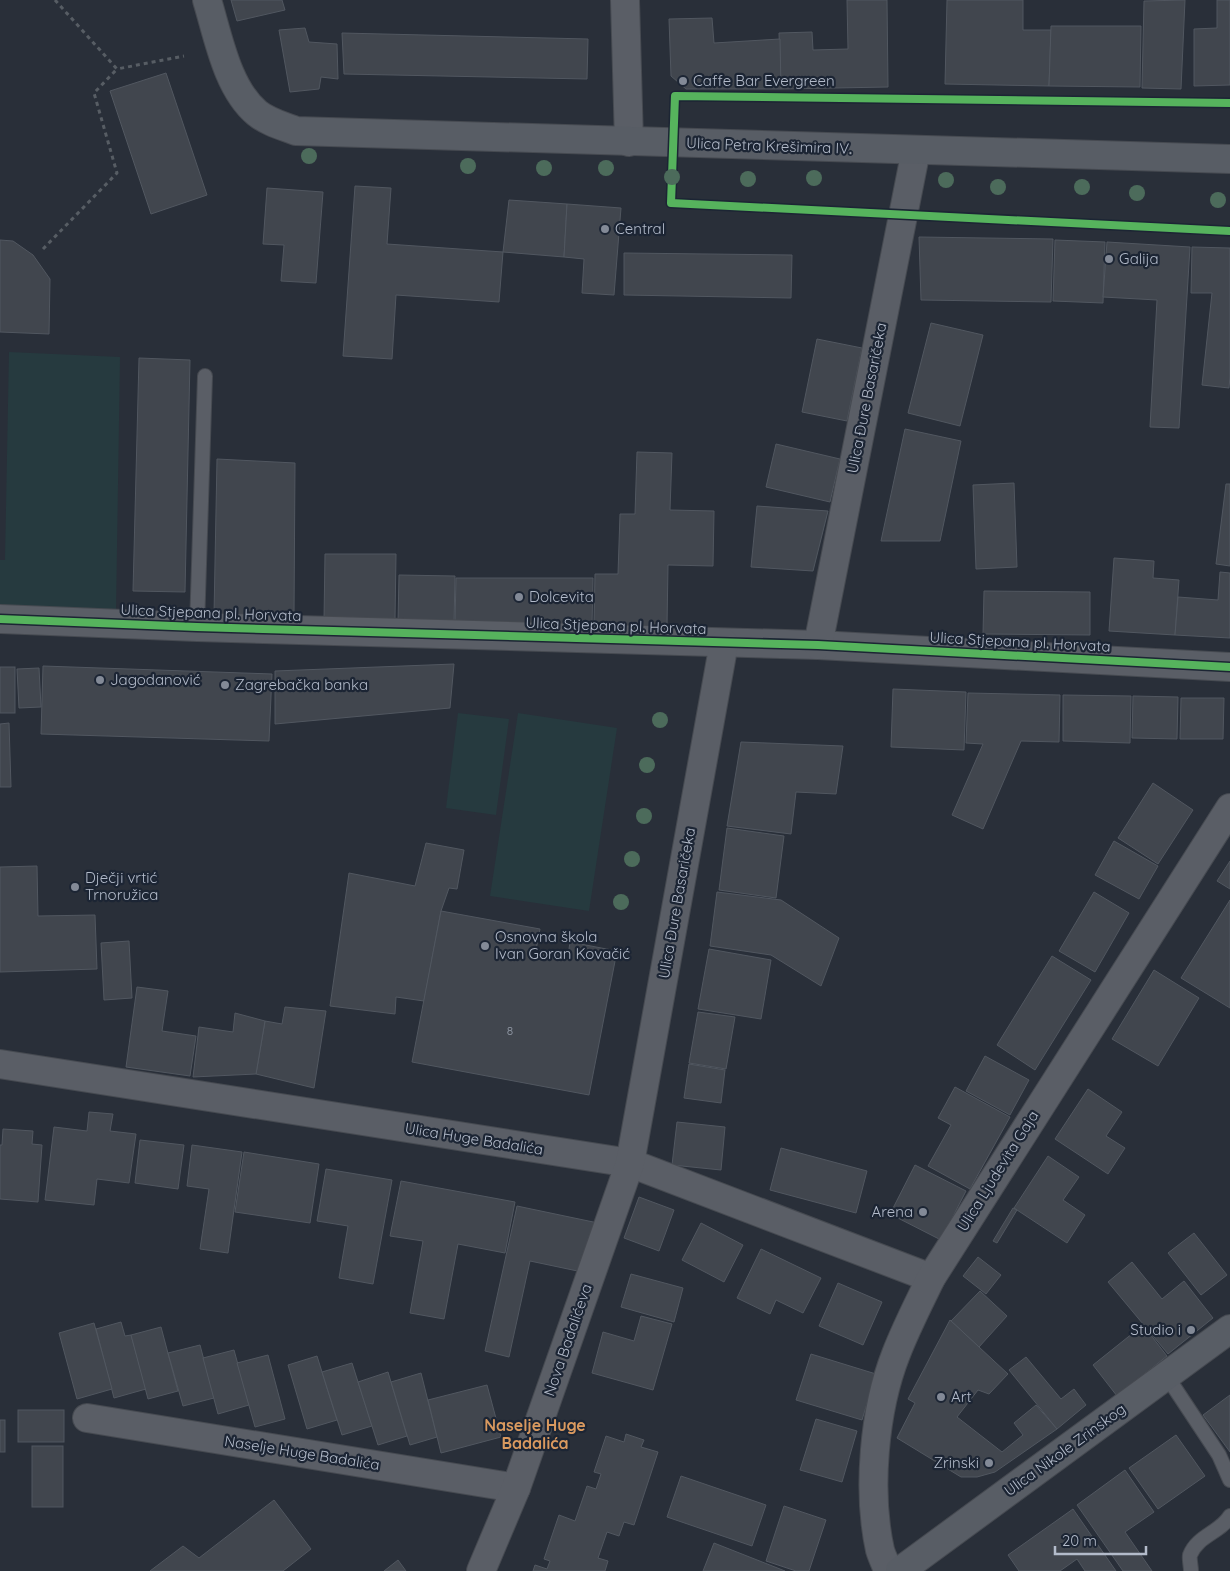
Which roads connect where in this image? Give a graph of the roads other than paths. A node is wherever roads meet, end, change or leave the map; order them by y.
1 (207, 0) edge
2 (625, 0) edge
3 (629, 142) junction
4 (916, 150) junction
5 (1230, 160) edge
6 (205, 376) dead end
7 (0, 619) edge
8 (197, 627) junction
9 (724, 643) junction
10 (818, 645) junction
11 (1230, 667) edge
12 (1230, 808) edge
13 (0, 1064) edge
14 (630, 1163) junction
15 (931, 1278) junction
16 (1230, 1329) edge
17 (1166, 1376) junction
18 (87, 1418) dead end
19 (1230, 1480) edge
20 (516, 1488) junction
21 (1230, 1516) edge
22 (481, 1571) edge
23 (888, 1571) edge
24 (900, 1571) edge
25 (1191, 1571) edge

1 - 3 main road, Ulica Petra Krešimira IV.
2 - 3 street
3 - 4 main road, Ulica Petra Krešimira IV.
4 - 5 main road, Ulica Petra Krešimira IV.
4 - 10 street, Ulica Đure Basaričeka
6 - 8 lane
7 - 8 street, Ulica Stjepana pl. Horvata
8 - 9 street, Ulica Stjepana pl. Horvata
9 - 10 street, Ulica Stjepana pl. Horvata
9 - 14 street, Ulica Đure Basaričeka
10 - 11 street, Ulica Stjepana pl. Horvata
12 - 15 street, Ulica Ljudevita Gaja
13 - 14 street, Ulica Huge Badalića
14 - 15 street, Ulica Huge Badalića
14 - 20 street, Nova Badalićeva
15 - 23 street, Ulica Ljudevita Gaja
16 - 17 main road, Ulica Nikole Zrinskog
17 - 19 lane
17 - 24 main road, Ulica Nikole Zrinskog
18 - 20 street, Naselje Huge Badalića
20 - 22 street, Nova Badalićeva
21 - 25 lane

